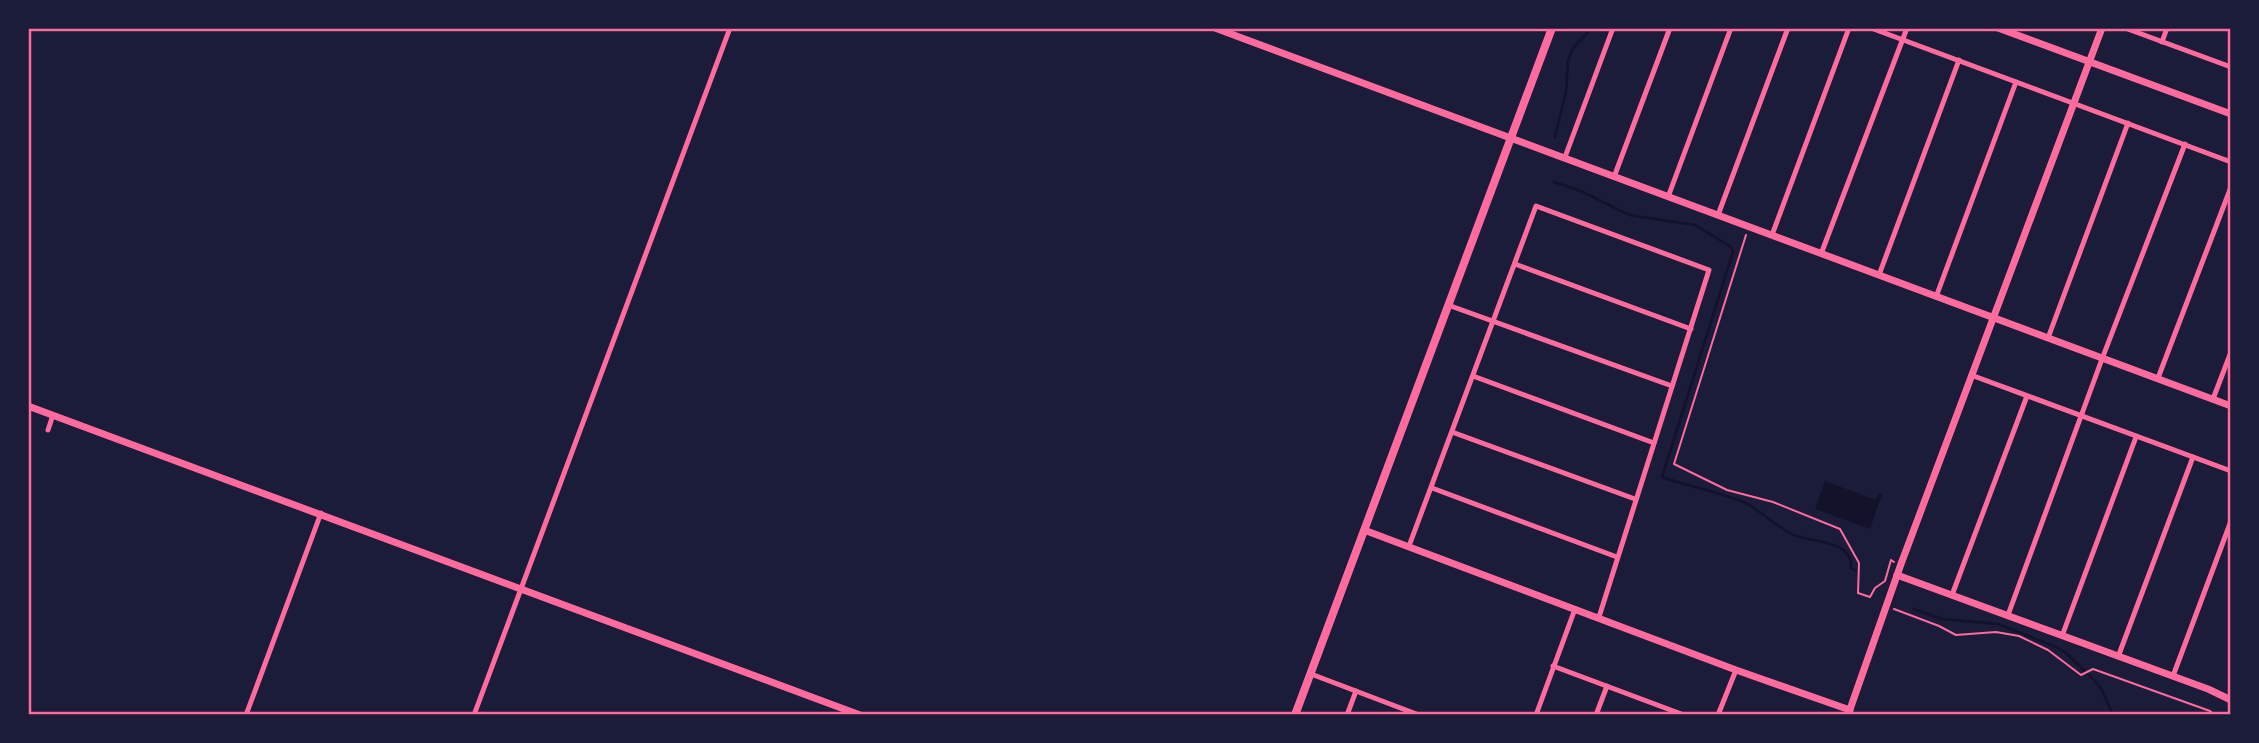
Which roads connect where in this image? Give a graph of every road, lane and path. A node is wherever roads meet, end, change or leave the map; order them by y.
1 (730, 28) edge
2 (1215, 28) edge
3 (1552, 28) edge
4 (1614, 28) edge
5 (1670, 28) edge
6 (1731, 28) edge
7 (1788, 28) edge
8 (1849, 28) edge
9 (1871, 28) edge
10 (1907, 28) edge
11 (1998, 28) edge
12 (2102, 28) edge
13 (2125, 28) edge
14 (2166, 28) edge
15 (1902, 40) junction
16 (2162, 42) junction
17 (1959, 60) junction
18 (2090, 62) junction
19 (2231, 67) edge
20 (2016, 82) junction
21 (2074, 103) junction
22 (2231, 114) edge
23 (2129, 123) junction
24 (1512, 138) junction
25 (2185, 144) junction
26 (1565, 157) junction
27 (2231, 162) edge
28 (1614, 177) junction
29 (2231, 187) edge
30 (1668, 197) junction
31 (1718, 215) junction
32 (1747, 232) dead end
33 (1772, 235) junction
34 (1821, 254) junction
35 (1515, 264) junction
36 (1879, 275) junction
37 (1936, 297) junction
38 (1447, 304) junction
39 (1993, 318) junction
40 (1494, 320) junction
41 (1691, 329) junction
42 (2048, 338) junction
43 (2231, 352) edge
44 (2102, 359) junction
45 (1971, 375) junction
46 (1474, 376) junction
47 (2158, 378) junction
48 (1672, 386) junction
49 (2027, 396) junction
50 (2213, 399) junction
51 (28, 406) edge
52 (2231, 406) edge
53 (2082, 416) junction
54 (52, 418) junction
55 (48, 430) dead end
56 (1452, 432) junction
57 (2136, 437) junction
58 (1654, 443) junction
59 (2193, 457) junction
60 (2231, 471) edge
61 (1432, 488) junction
62 (1634, 499) junction
63 (319, 520) junction
64 (2231, 521) edge
65 (1364, 530) junction
66 (1409, 546) junction
67 (1617, 557) junction
68 (1901, 564) junction
69 (1897, 575) junction
70 (521, 588) junction
71 (1952, 594) junction
72 (1575, 608) junction
73 (1892, 608) dead end
74 (2008, 615) junction
75 (1598, 617) junction
76 (2062, 636) junction
77 (2118, 657) junction
78 (1553, 666) junction
79 (1736, 670) junction
80 (1311, 674) junction
81 (2173, 676) junction
82 (1607, 686) junction
83 (1356, 691) junction
84 (2231, 700) edge
85 (1661, 706) junction
86 (1849, 713) edge
87 (1411, 714) edge
88 (246, 715) edge
89 (474, 715) edge
90 (860, 715) edge
91 (1296, 715) edge
92 (1347, 715) edge
93 (1419, 715) edge
94 (1536, 715) edge
95 (1596, 715) edge
96 (1658, 715) edge
97 (1684, 715) edge
98 (1718, 715) edge
99 (2214, 715) edge

1 - 70 street
2 - 24 street
3 - 24 main road
4 - 26 street
5 - 28 street
6 - 30 street
7 - 31 street
8 - 33 street
9 - 15 street
10 - 15 street
11 - 18 street
12 - 18 street
13 - 16 street
14 - 16 street
15 - 17 street
15 - 34 street
16 - 19 street
17 - 20 street
17 - 36 street
18 - 21 street
18 - 22 street
20 - 21 street
20 - 37 street
21 - 23 street
21 - 39 street
23 - 25 street
23 - 42 street
24 - 26 street
24 - 38 main road
25 - 27 street
25 - 44 street
26 - 28 street
28 - 30 street
29 - 47 street
30 - 31 street
31 - 33 street
32 - 68 path
33 - 34 street
34 - 36 street
35 - 40 street
35 - 41 street
35 - 41 street
36 - 37 street
37 - 39 street
38 - 40 street
38 - 65 main road
39 - 42 street
39 - 45 street
40 - 46 street
40 - 48 street
41 - 48 street
42 - 44 street
43 - 50 street
44 - 47 street
44 - 53 street
45 - 49 street
45 - 68 street
46 - 56 street
46 - 58 street
47 - 50 street
48 - 58 street
49 - 53 street
49 - 71 street
50 - 52 street
51 - 54 street
53 - 57 street
53 - 74 street
54 - 55 street
54 - 63 street
56 - 61 street
56 - 62 street
57 - 59 street
57 - 76 street
58 - 62 street
59 - 60 street
59 - 77 street
61 - 66 street
61 - 67 street
62 - 67 street
63 - 70 street
63 - 88 street
64 - 81 street
65 - 66 street
65 - 80 main road
66 - 72 street
67 - 75 street
68 - 69 street
69 - 71 street
69 - 86 street
70 - 89 street
70 - 90 street
71 - 74 street
72 - 75 street
72 - 78 street
73 - 99 path
74 - 76 street
75 - 79 street
76 - 77 street
77 - 81 street
78 - 82 street
78 - 94 street
79 - 86 street
79 - 98 street
80 - 83 street
80 - 91 main road
81 - 84 street
82 - 85 street
82 - 95 street
83 - 87 street
83 - 92 street
85 - 96 street
85 - 97 street
87 - 93 street

